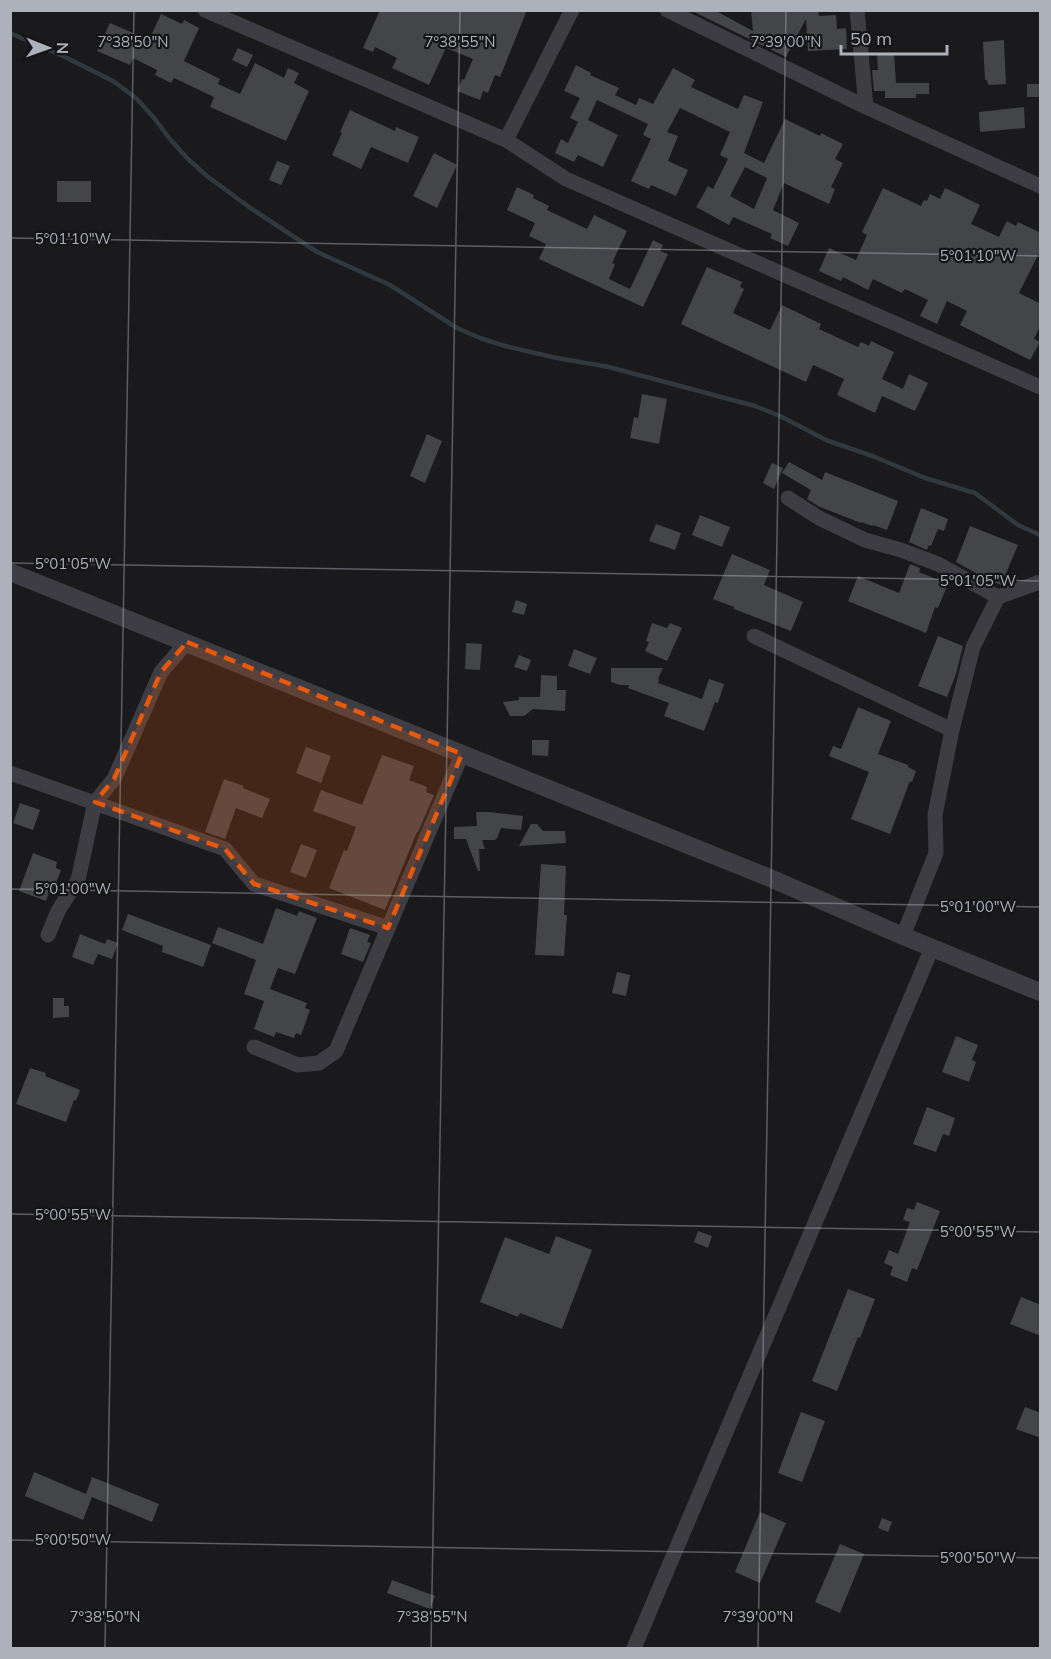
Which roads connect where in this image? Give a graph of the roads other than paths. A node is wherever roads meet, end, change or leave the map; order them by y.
1 (205, 10) edge
2 (572, 10) edge
3 (667, 10) edge
4 (857, 10) edge
5 (866, 107) junction
6 (506, 140) junction
7 (1041, 186) edge
8 (1041, 387) edge
9 (788, 498) dead end
10 (10, 572) edge
11 (1041, 582) edge
12 (998, 597) junction
13 (754, 636) dead end
14 (187, 642) junction
15 (952, 730) junction
16 (462, 754) junction
17 (10, 773) edge
18 (95, 802) junction
19 (388, 928) junction
20 (48, 935) dead end
21 (903, 936) junction
22 (932, 948) junction
23 (1041, 992) edge
24 (254, 1047) dead end
25 (634, 1648) edge

1 - 6 street
2 - 6 street
3 - 5 street
4 - 5 street
5 - 7 street
6 - 8 street
9 - 12 street
10 - 14 street
11 - 12 street
12 - 15 street
13 - 15 street
14 - 16 street
14 - 18 street
15 - 21 street
16 - 19 street
16 - 21 street
17 - 18 street
18 - 19 street
18 - 20 street
19 - 24 street
21 - 22 street
22 - 23 street
22 - 25 street

